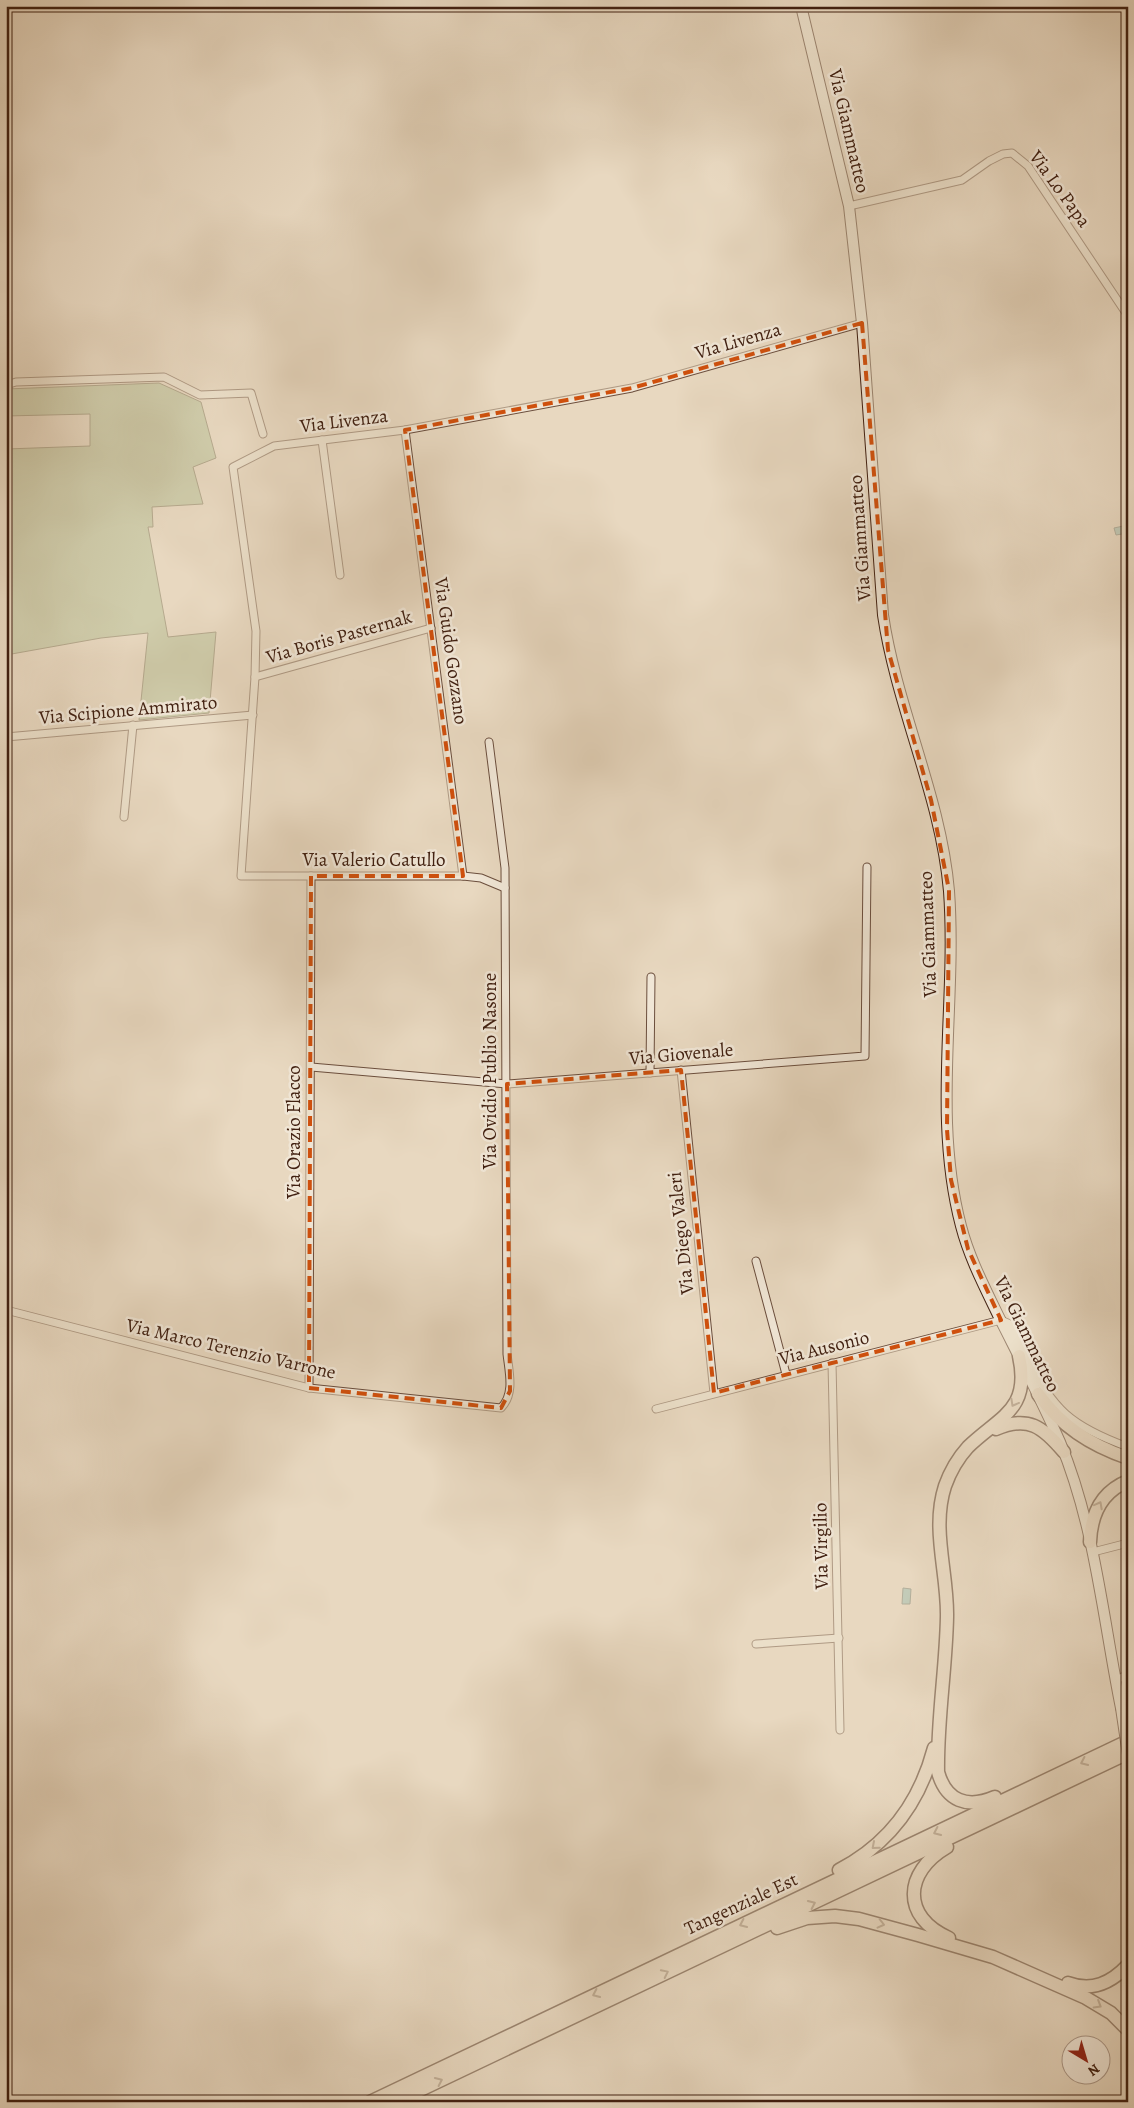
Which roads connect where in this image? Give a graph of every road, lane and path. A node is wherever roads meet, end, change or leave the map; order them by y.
1 (801, 6) edge
2 (848, 206) junction
3 (1128, 316) edge
4 (862, 323) junction
5 (6, 385) edge
6 (405, 430) junction
7 (263, 434) dead end
8 (322, 440) junction
9 (340, 575) dead end
10 (431, 628) junction
11 (255, 677) junction
12 (252, 715) junction
13 (134, 725) junction
14 (6, 737) edge
15 (489, 742) dead end
16 (124, 817) dead end
17 (868, 867) dead end
18 (241, 876) joint
19 (311, 876) junction
20 (462, 876) junction
21 (505, 888) junction
22 (652, 977) dead end
23 (311, 1066) junction
24 (680, 1070) junction
25 (650, 1073) junction
26 (507, 1084) junction
27 (756, 1261) dead end
28 (6, 1310) edge
29 (1001, 1320) junction
30 (1019, 1356) junction
31 (832, 1362) junction
32 (786, 1374) junction
33 (309, 1388) junction
34 (714, 1393) junction
35 (1038, 1394) junction
36 (508, 1401) joint
37 (656, 1409) dead end
38 (978, 1439) junction
39 (1128, 1447) edge
40 (1064, 1452) junction
41 (1128, 1458) edge
42 (1128, 1481) edge
43 (1128, 1543) edge
44 (1091, 1547) junction
45 (839, 1638) junction
46 (756, 1644) dead end
47 (1128, 1674) edge
48 (1115, 1681) junction
49 (939, 1729) junction
50 (840, 1730) dead end
51 (1128, 1741) edge
52 (1128, 1754) edge
53 (1067, 1770) junction
54 (1043, 1793) junction
55 (774, 1910) junction
56 (717, 1949) junction
57 (1128, 1965) edge
58 (1128, 2030) edge
59 (370, 2102) edge
60 (395, 2102) edge

1 - 2 street, Via Giammatteo
2 - 3 street, Via Lo Papa
2 - 4 street, Via Giammatteo
4 - 6 street, Via Livenza
4 - 29 street, Via Giammatteo
5 - 7 street
6 - 8 street, Via Livenza
6 - 10 street, Via Guido Gozzano
8 - 9 street
8 - 11 street, Via Livenza
10 - 11 street, Via Boris Pasternak
10 - 20 street, Via Guido Gozzano
11 - 12 street, Via Livenza
12 - 13 street, Via Scipione Ammirato
12 - 18 street, Via Livenza
13 - 14 street, Via Scipione Ammirato
13 - 16 street
15 - 21 street, Via Ovidio Publio Nasone
17 - 24 street, Via Giovenale
18 - 19 street, Via Valerio Catullo
19 - 20 street, Via Valerio Catullo
19 - 23 street, Via Orazio Flacco
20 - 21 street, Via Valerio Catullo
21 - 26 street, Via Ovidio Publio Nasone
22 - 25 street
23 - 26 street, Via Giovenale
23 - 33 street, Via Orazio Flacco
24 - 25 street, Via Giovenale
24 - 34 street, Via Diego Valeri
25 - 26 street, Via Giovenale
26 - 36 street, Via Ovidio Publio Nasone
27 - 32 street
28 - 33 street, Via Marco Terenzio Varrone
29 - 30 street, Via Giammatteo
29 - 31 street, Via Ausonio
29 - 39 street
30 - 35 street, Via Giammatteo
30 -> 38 highway
31 - 32 street, Via Ausonio
31 - 45 street, Via Virgilio
32 - 34 street, Via Ausonio
33 - 36 street, Via Marco Terenzio Varrone
34 - 37 street, Via Ausonio
35 - 40 street, Via Giammatteo
35 - 41 highway
38 - 40 highway
38 - 49 highway
40 - 44 street, Via Giammatteo
44 -> 42 highway
43 - 44 street
44 - 48 street, Via Giammatteo
45 - 46 street
45 - 50 street, Via Virgilio
47 - 48 street
48 - 52 street, Via Giammatteo, bridge
49 - 53 highway
49 -> 55 highway
51 -> 53 highway, Tangenziale Est
52 - 54 highway, Tangenziale Est
53 -> 55 highway, Tangenziale Est
56 -> 54 highway, Tangenziale Est
54 - 57 highway
55 -> 59 highway, Tangenziale Est
56 -> 58 highway
60 -> 56 highway, Tangenziale Est

